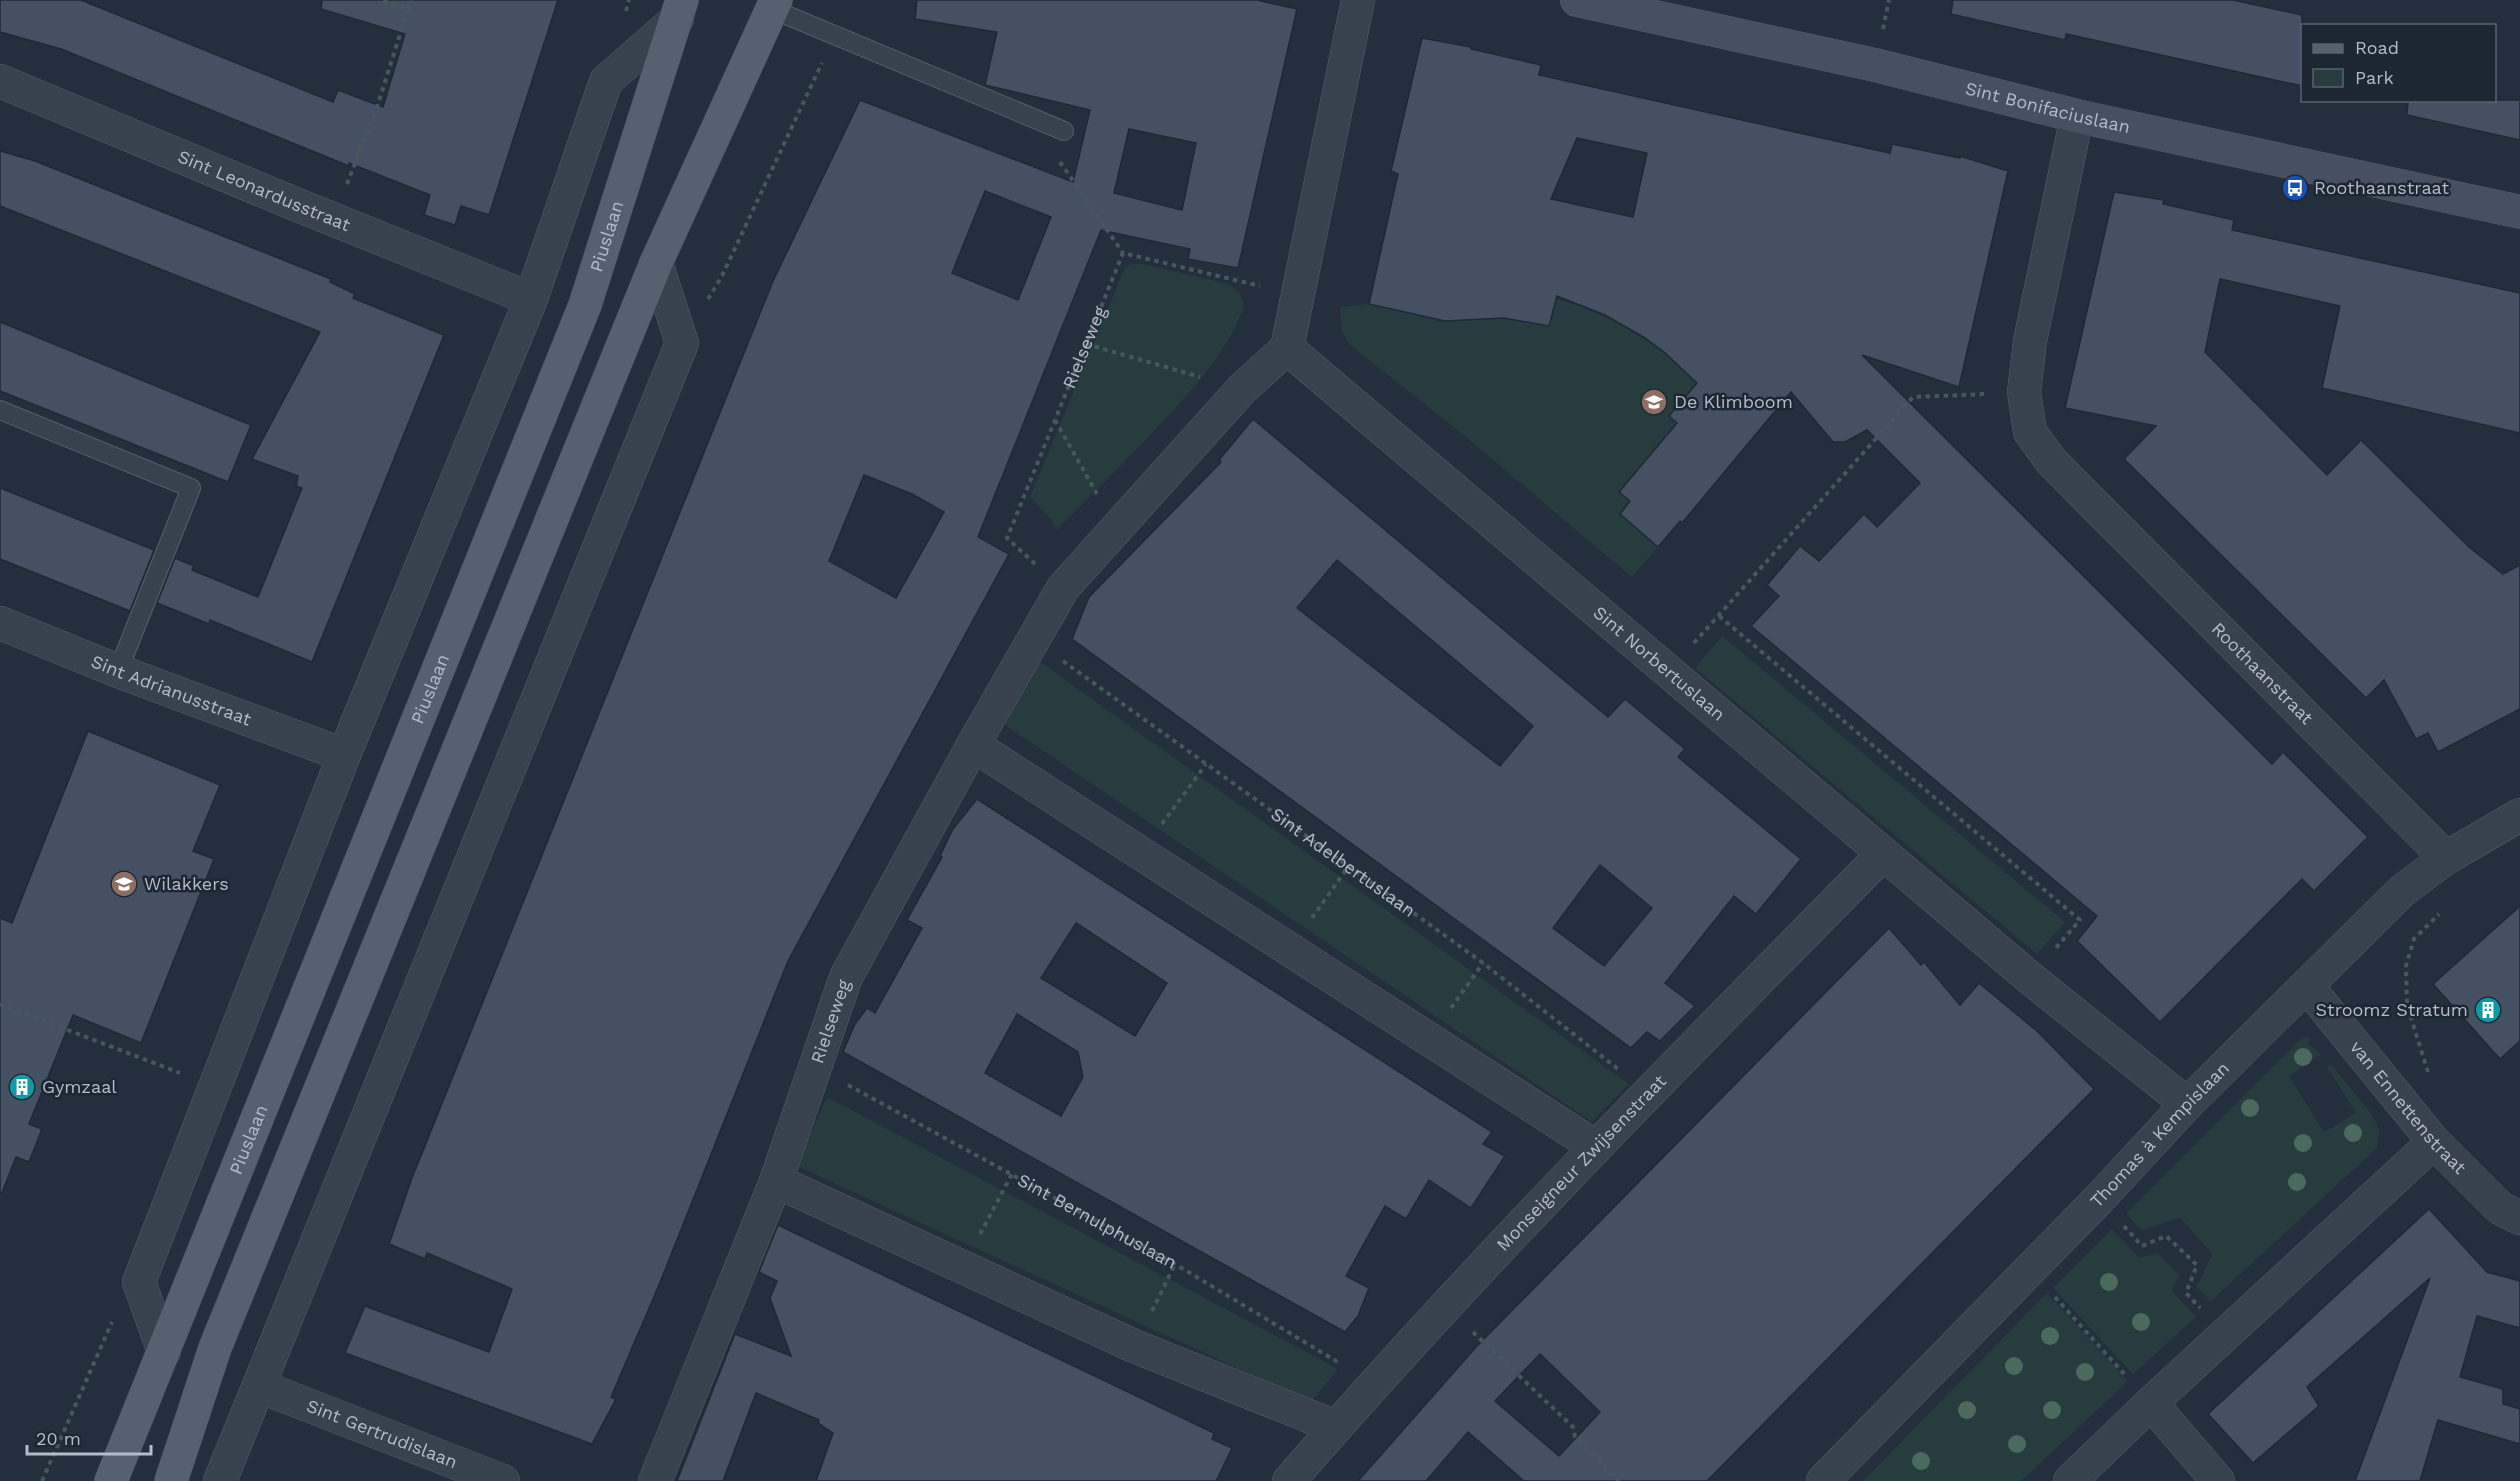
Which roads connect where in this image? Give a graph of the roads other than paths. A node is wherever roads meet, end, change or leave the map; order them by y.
1 (1358, 0) edge
2 (1577, 0) edge
3 (774, 5) edge
4 (680, 9) edge
5 (0, 81) edge
6 (2077, 116) junction
7 (1064, 131) road end
8 (2520, 212) edge
9 (656, 263) junction
10 (531, 299) junction
11 (1287, 348) junction
12 (0, 410) edge
13 (0, 623) edge
14 (118, 671) junction
15 (973, 745) junction
16 (345, 755) junction
17 (2520, 815) edge
18 (1883, 854) junction
19 (2446, 858) junction
20 (2307, 986) junction
21 (2187, 1104) junction
22 (2434, 1143) junction
23 (1596, 1147) junction
24 (776, 1181) junction
25 (2520, 1218) edge
26 (164, 1352) junction
27 (259, 1386) junction
28 (2151, 1403) junction
29 (1336, 1427) junction
30 (111, 1481) edge
31 (171, 1481) edge
32 (220, 1481) edge
33 (503, 1481) edge
34 (655, 1481) edge
35 (1289, 1481) edge
36 (1823, 1481) edge
37 (2070, 1481) edge
38 (2218, 1481) edge

1 - 11 street
2 - 6 street, Sint Bonifaciuslaan
3 - 7 lane
3 - 9 main road
4 - 10 street, Piuslaan
4 - 26 main road, Piuslaan
5 - 10 street, Sint Leonardusstraat
6 - 8 street, Sint Bonifaciuslaan
6 - 19 street, Roothaanstraat
9 - 27 street
9 - 31 main road
10 - 16 street, Piuslaan
11 - 15 street, Rielseweg
11 - 18 street, Sint Norbertuslaan
12 - 14 lane
13 - 14 street, Sint Adrianusstraat
14 - 16 street, Sint Adrianusstraat
15 - 23 street
15 - 24 street, Rielseweg
16 - 26 street, Piuslaan
17 - 19 street, Thomas à Kempislaan
18 - 21 street, Sint Norbertuslaan
18 - 23 street, Monseigneur Zwijsenstraat
19 - 20 street, Thomas à Kempislaan
20 - 21 street, Thomas à Kempislaan
20 - 22 street, van Ennettenstraat
21 - 36 street, Thomas à Kempislaan
22 - 25 street, van Ennettenstraat
22 - 28 street
23 - 29 street, Monseigneur Zwijsenstraat
24 - 29 street
24 - 34 street, Rielseweg
26 - 30 main road, Piuslaan
27 - 32 street
27 - 33 street, Sint Gertrudislaan
28 - 37 street
28 - 38 street
29 - 35 street, Monseigneur Zwijsenstraat

